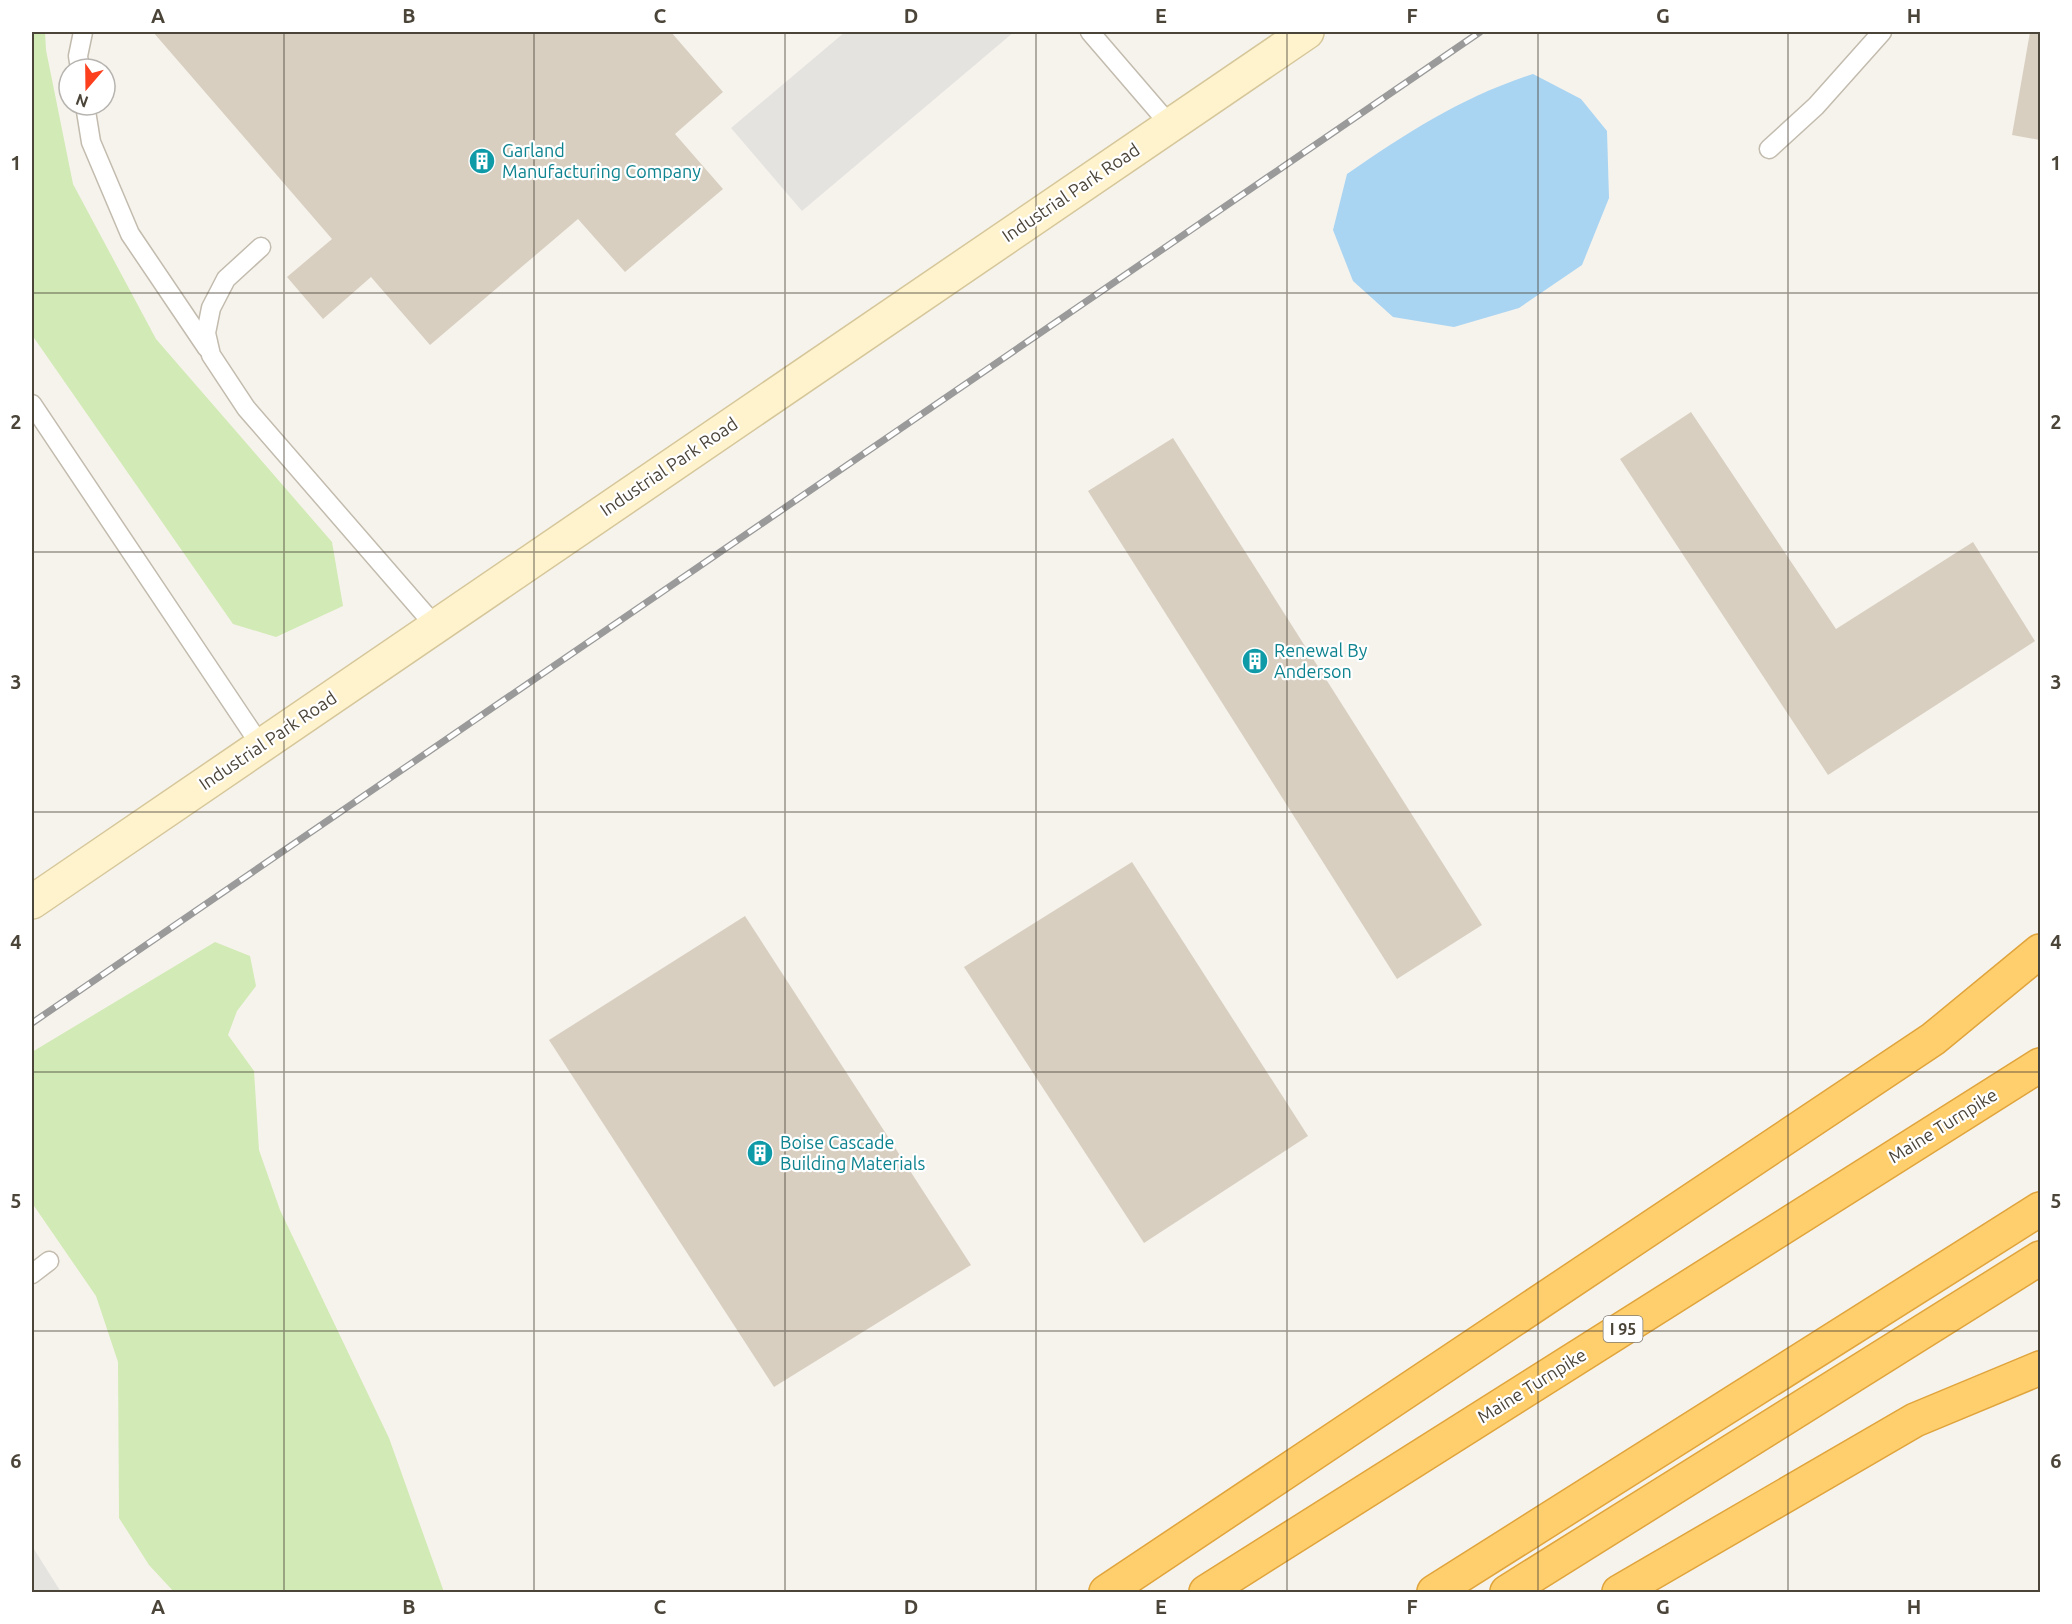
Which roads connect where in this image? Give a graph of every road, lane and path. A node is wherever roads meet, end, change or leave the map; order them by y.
1 (83, 32) edge
2 (1090, 32) edge
3 (1307, 32) edge
4 (1882, 32) edge
5 (78, 57) edge
6 (87, 117) edge
7 (1170, 125) junction
8 (1769, 149) dead end
9 (261, 247) dead end
10 (211, 355) junction
11 (32, 404) edge
12 (436, 627) junction
13 (261, 746) junction
14 (32, 902) edge
15 (2040, 951) edge
16 (2040, 1065) edge
17 (2040, 1209) edge
18 (2040, 1258) edge
19 (49, 1262) dead end
20 (32, 1274) edge
21 (2040, 1368) edge
22 (1106, 1593) edge
23 (1206, 1593) edge
24 (1434, 1593) edge
25 (1507, 1593) edge
26 (1619, 1593) edge

1 - 5 lane
2 - 7 lane
3 - 7 street, Industrial Park Road
4 - 8 lane
6 - 10 lane
7 - 12 street, Industrial Park Road
9 - 10 lane
10 - 12 lane
11 - 13 lane
12 - 13 street, Industrial Park Road
13 - 14 street, Industrial Park Road
15 - 22 highway
16 - 23 highway, Maine Turnpike / I 95
17 - 24 highway
18 - 25 highway
19 - 20 lane
21 - 26 highway

